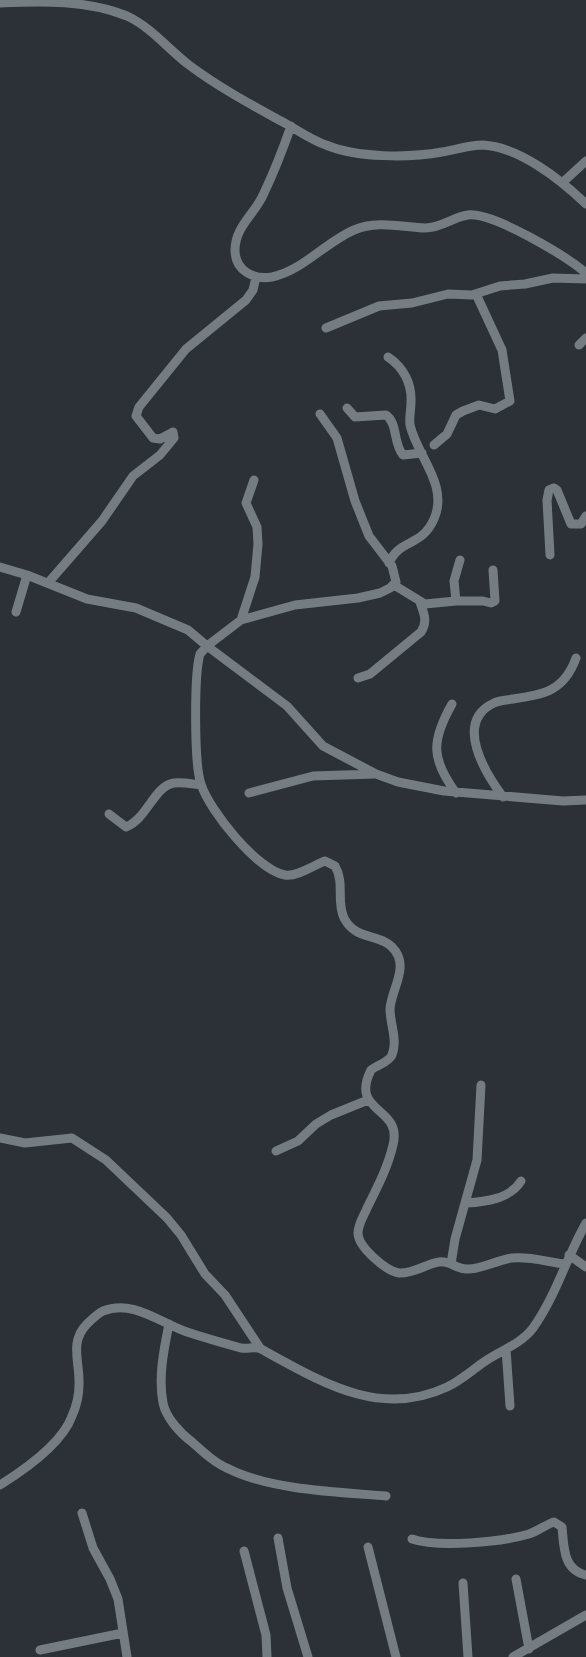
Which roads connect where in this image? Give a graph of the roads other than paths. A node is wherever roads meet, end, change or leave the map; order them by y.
1 (0, 3) edge
2 (91, 3) edge
3 (291, 126) junction
4 (586, 161) edge
5 (562, 183) junction
6 (586, 204) edge
7 (586, 273) edge
8 (256, 277) junction
9 (586, 279) edge
10 (476, 294) junction
11 (326, 328) dead end
12 (388, 357) dead end
13 (347, 408) dead end
14 (320, 414) dead end
15 (434, 445) dead end
16 (422, 453) junction
17 (254, 480) dead end
18 (586, 516) edge
19 (550, 555) dead end
20 (460, 560) dead end
21 (389, 562) junction
22 (0, 568) edge
23 (493, 570) dead end
24 (27, 575) junction
25 (48, 583) junction
26 (394, 586) junction
27 (456, 601) junction
28 (420, 602) junction
29 (16, 612) dead end
30 (241, 620) junction
31 (207, 646) junction
32 (576, 658) dead end
33 (358, 678) dead end
34 (452, 704) dead end
35 (376, 774) junction
36 (201, 785) junction
37 (249, 793) dead end
38 (456, 793) junction
39 (503, 797) junction
40 (586, 800) edge
41 (109, 814) dead end
42 (481, 1085) dead end
43 (368, 1100) junction
44 (0, 1138) edge
45 (276, 1151) dead end
46 (521, 1181) dead end
47 (466, 1203) junction
48 (586, 1223) edge
49 (569, 1255) junction
50 (452, 1264) junction
51 (565, 1264) junction
52 (586, 1267) edge
53 (169, 1324) junction
54 (260, 1348) junction
55 (506, 1349) junction
56 (510, 1406) dead end
57 (0, 1486) edge
58 (386, 1496) dead end
59 (82, 1513) dead end
60 (278, 1538) dead end
61 (412, 1539) dead end
62 (368, 1547) dead end
63 (244, 1551) dead end
64 (586, 1575) edge
65 (516, 1579) dead end
66 (462, 1583) dead end
67 (586, 1615) edge
68 (123, 1633) junction
69 (528, 1649) junction
70 (40, 1650) dead end
71 (127, 1657) edge
72 (266, 1657) edge
73 (308, 1657) edge
74 (396, 1657) edge
75 (468, 1657) edge
76 (513, 1657) edge

1 - 2 street
2 - 3 street
3 - 5 street
3 - 8 street
4 - 5 street
5 - 6 street
7 - 8 street
8 - 25 street
9 - 10 street
10 - 11 street
10 - 15 street
12 - 16 street
13 - 16 street
14 - 21 street
16 - 21 street
17 - 30 street
18 - 19 street
20 - 27 street
21 - 26 street
22 - 24 street
23 - 27 street
24 - 25 street
24 - 29 street
25 - 31 street
26 - 28 street
26 - 30 street
27 - 28 street
28 - 33 street
30 - 31 street
31 - 35 street
31 - 36 street
32 - 39 street
34 - 38 street
35 - 37 street
35 - 38 street
36 - 41 street
36 - 43 street
38 - 39 street
39 - 40 street
42 - 47 street
43 - 45 street
43 - 50 street
44 - 54 street
46 - 47 street
47 - 50 street
48 - 49 street
49 - 51 street
49 - 52 street
50 - 51 street
51 - 55 street
53 - 54 street
53 - 57 street
53 - 58 street
54 - 55 street
55 - 56 street
59 - 68 street
60 - 73 street
61 - 64 street
62 - 74 street
63 - 72 street
65 - 69 street
66 - 75 street
67 - 69 street
68 - 70 street
68 - 71 street
69 - 76 street

